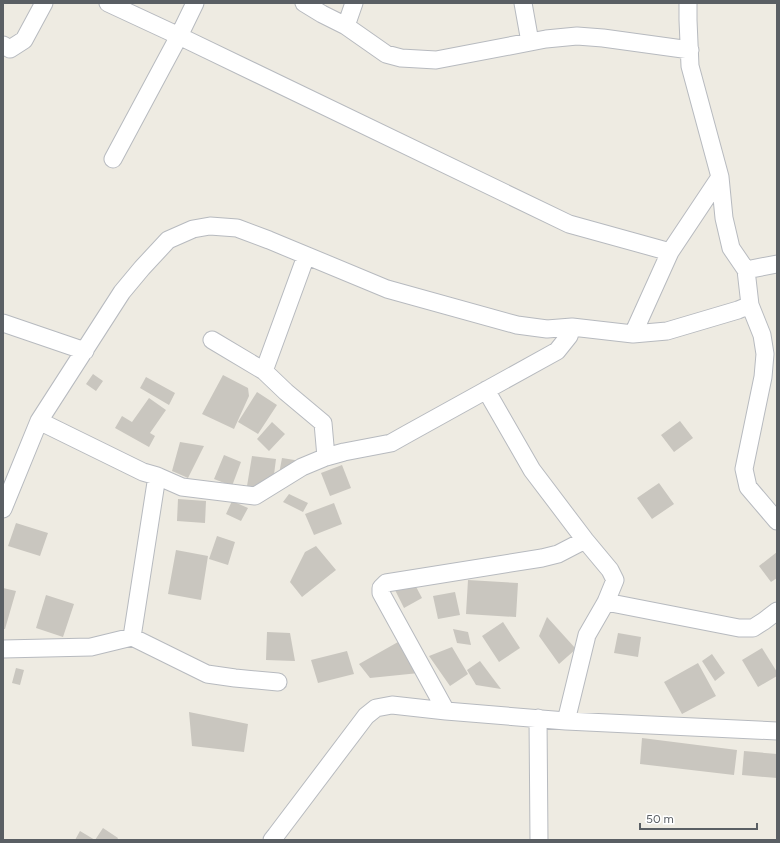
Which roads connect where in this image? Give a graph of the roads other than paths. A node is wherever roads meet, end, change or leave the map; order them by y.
1 (44, 3) edge
2 (108, 3) edge
3 (195, 3) edge
4 (304, 3) edge
5 (354, 3) edge
6 (523, 3) edge
7 (688, 3) edge
8 (346, 26) junction
9 (180, 36) junction
10 (530, 42) junction
11 (3, 45) edge
12 (690, 50) junction
13 (113, 159) dead end
14 (720, 177) junction
15 (670, 252) junction
16 (306, 256) junction
17 (777, 264) edge
18 (746, 270) junction
19 (750, 305) junction
20 (3, 323) edge
21 (572, 327) junction
22 (633, 334) junction
23 (212, 340) dead end
24 (85, 351) junction
25 (771, 354) edge
26 (264, 371) junction
27 (486, 390) junction
28 (39, 421) junction
29 (326, 457) junction
30 (157, 476) junction
31 (3, 509) edge
32 (777, 521) edge
33 (585, 540) junction
34 (606, 602) junction
35 (777, 610) edge
36 (132, 637) junction
37 (3, 649) edge
38 (278, 682) dead end
39 (446, 711) junction
40 (538, 718) junction
41 (566, 721) junction
42 (777, 731) edge
43 (272, 840) edge
44 (539, 840) edge

1 - 11 street
2 - 9 street
3 - 9 street
4 - 8 street
5 - 8 street
6 - 10 street
7 - 12 street
8 - 10 street
9 - 13 street
9 - 15 street
10 - 12 street
12 - 14 street
14 - 15 street
14 - 18 street
15 - 22 street
16 - 21 street
16 - 24 street
16 - 26 street
17 - 18 street
18 - 19 street
19 - 22 street
19 - 25 street
20 - 24 street
21 - 22 street
21 - 27 street
23 - 26 street
24 - 28 street
25 - 32 street
26 - 29 street
27 - 29 street
27 - 33 street
28 - 30 street
28 - 31 street
29 - 30 street
30 - 36 street
33 - 34 street
33 - 39 street
34 - 35 street
34 - 41 street
36 - 37 street
36 - 38 street
39 - 40 street
39 - 43 street
40 - 41 street
40 - 44 street
41 - 42 street

